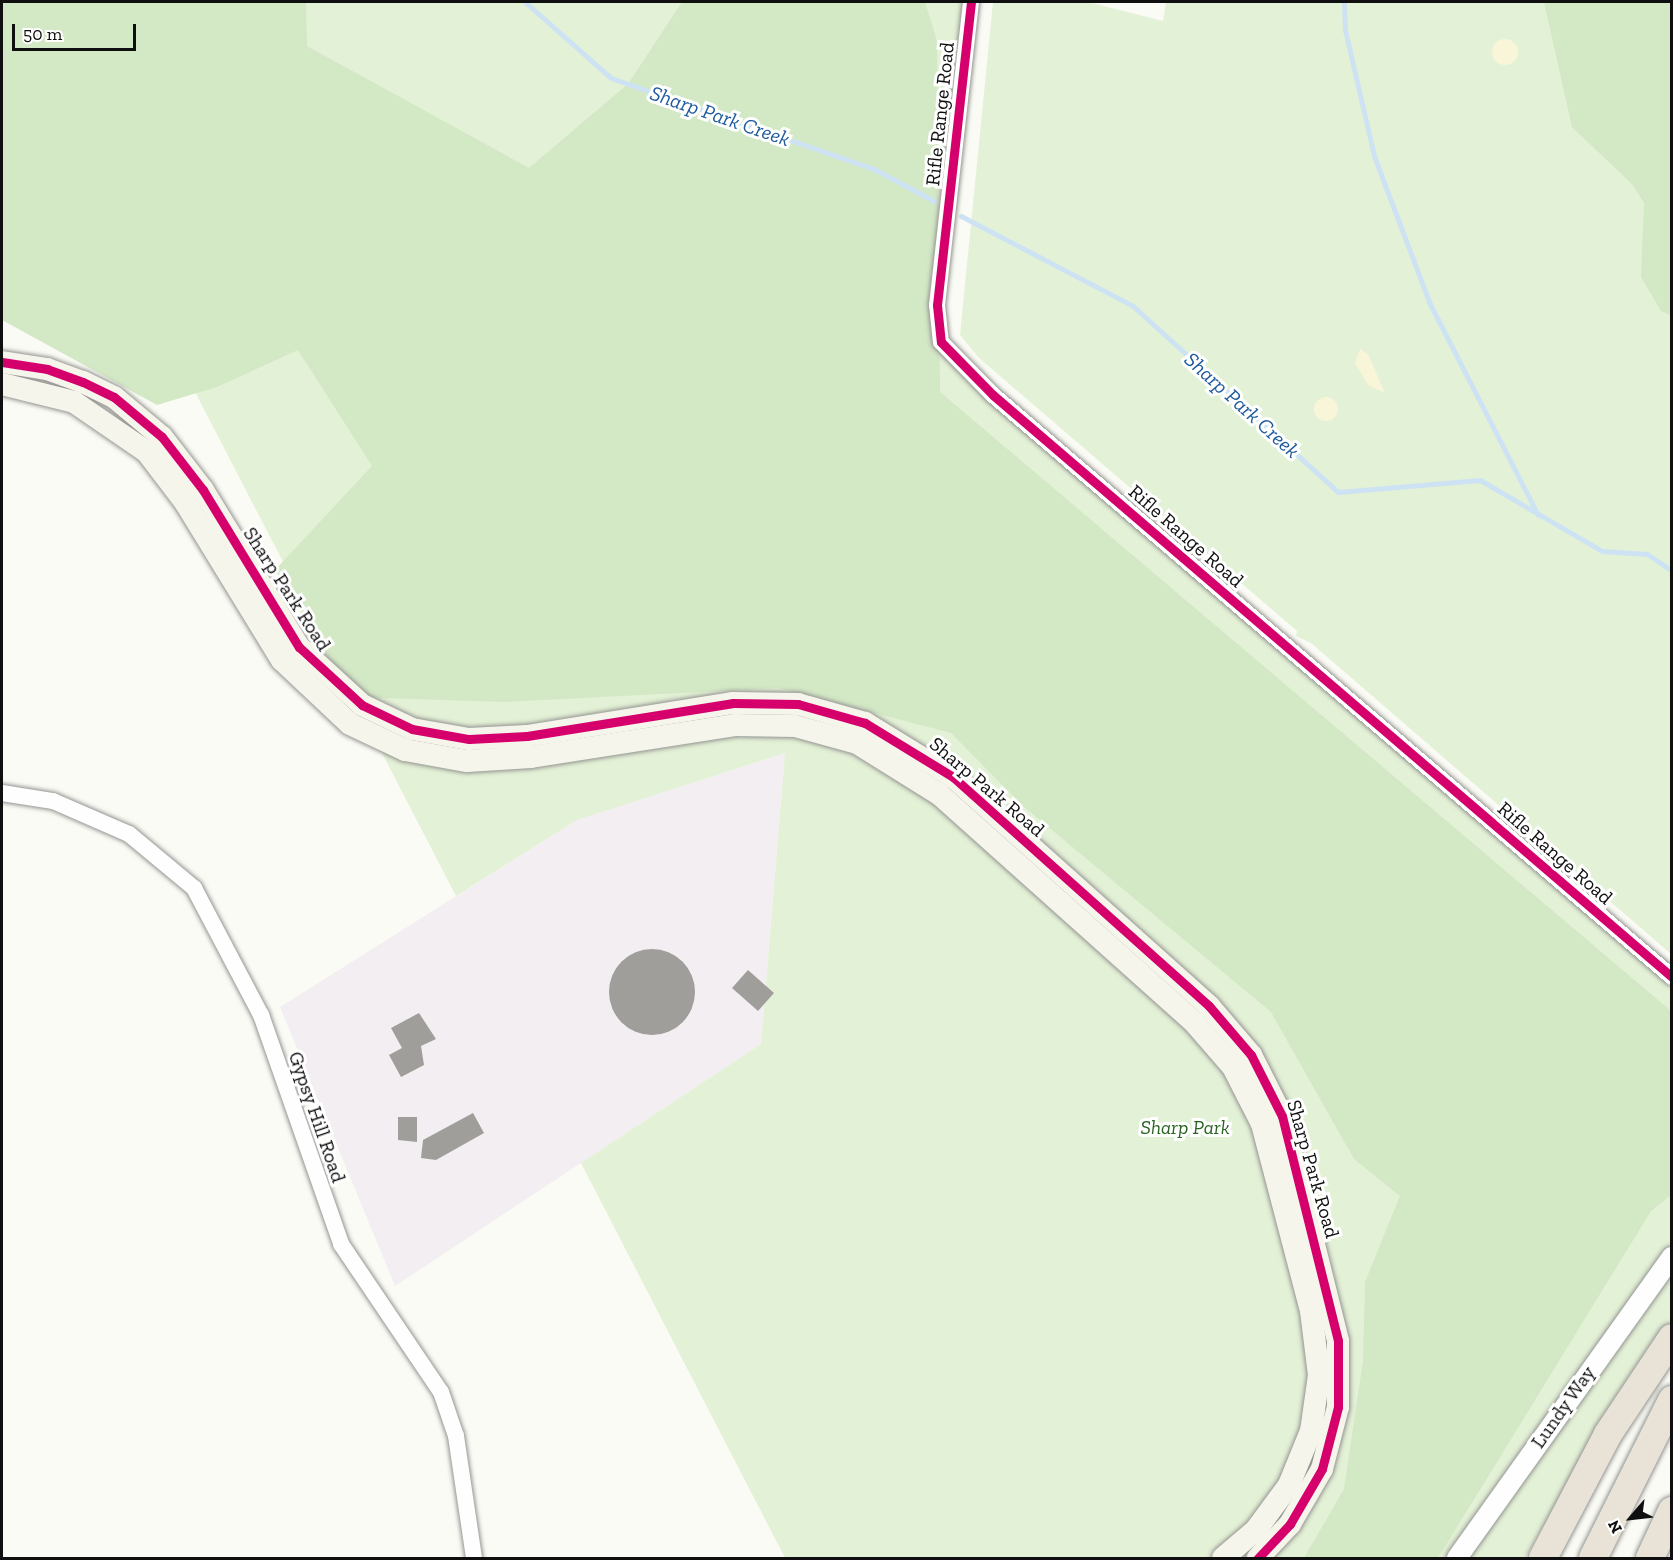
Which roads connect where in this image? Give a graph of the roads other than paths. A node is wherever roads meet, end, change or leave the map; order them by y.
1 (971, 2) edge
2 (2, 362) edge
3 (2, 384) edge
4 (2, 793) edge
5 (1671, 977) edge
6 (1671, 1257) edge
7 (1671, 1338) edge
8 (1671, 1400) edge
9 (1671, 1511) edge
10 (474, 1558) edge
11 (1223, 1558) edge
12 (1258, 1558) edge
13 (1457, 1558) edge
14 (1543, 1558) edge
15 (1593, 1558) edge
16 (1650, 1558) edge

1 - 5 street, Rifle Range Road
2 - 12 main road, Sharp Park Road
3 - 11 main road, Sharp Park Road
4 - 10 street, Gypsy Hill Road
6 - 13 street, Lundy Way
7 - 14 highway
8 - 15 highway
9 - 16 highway

